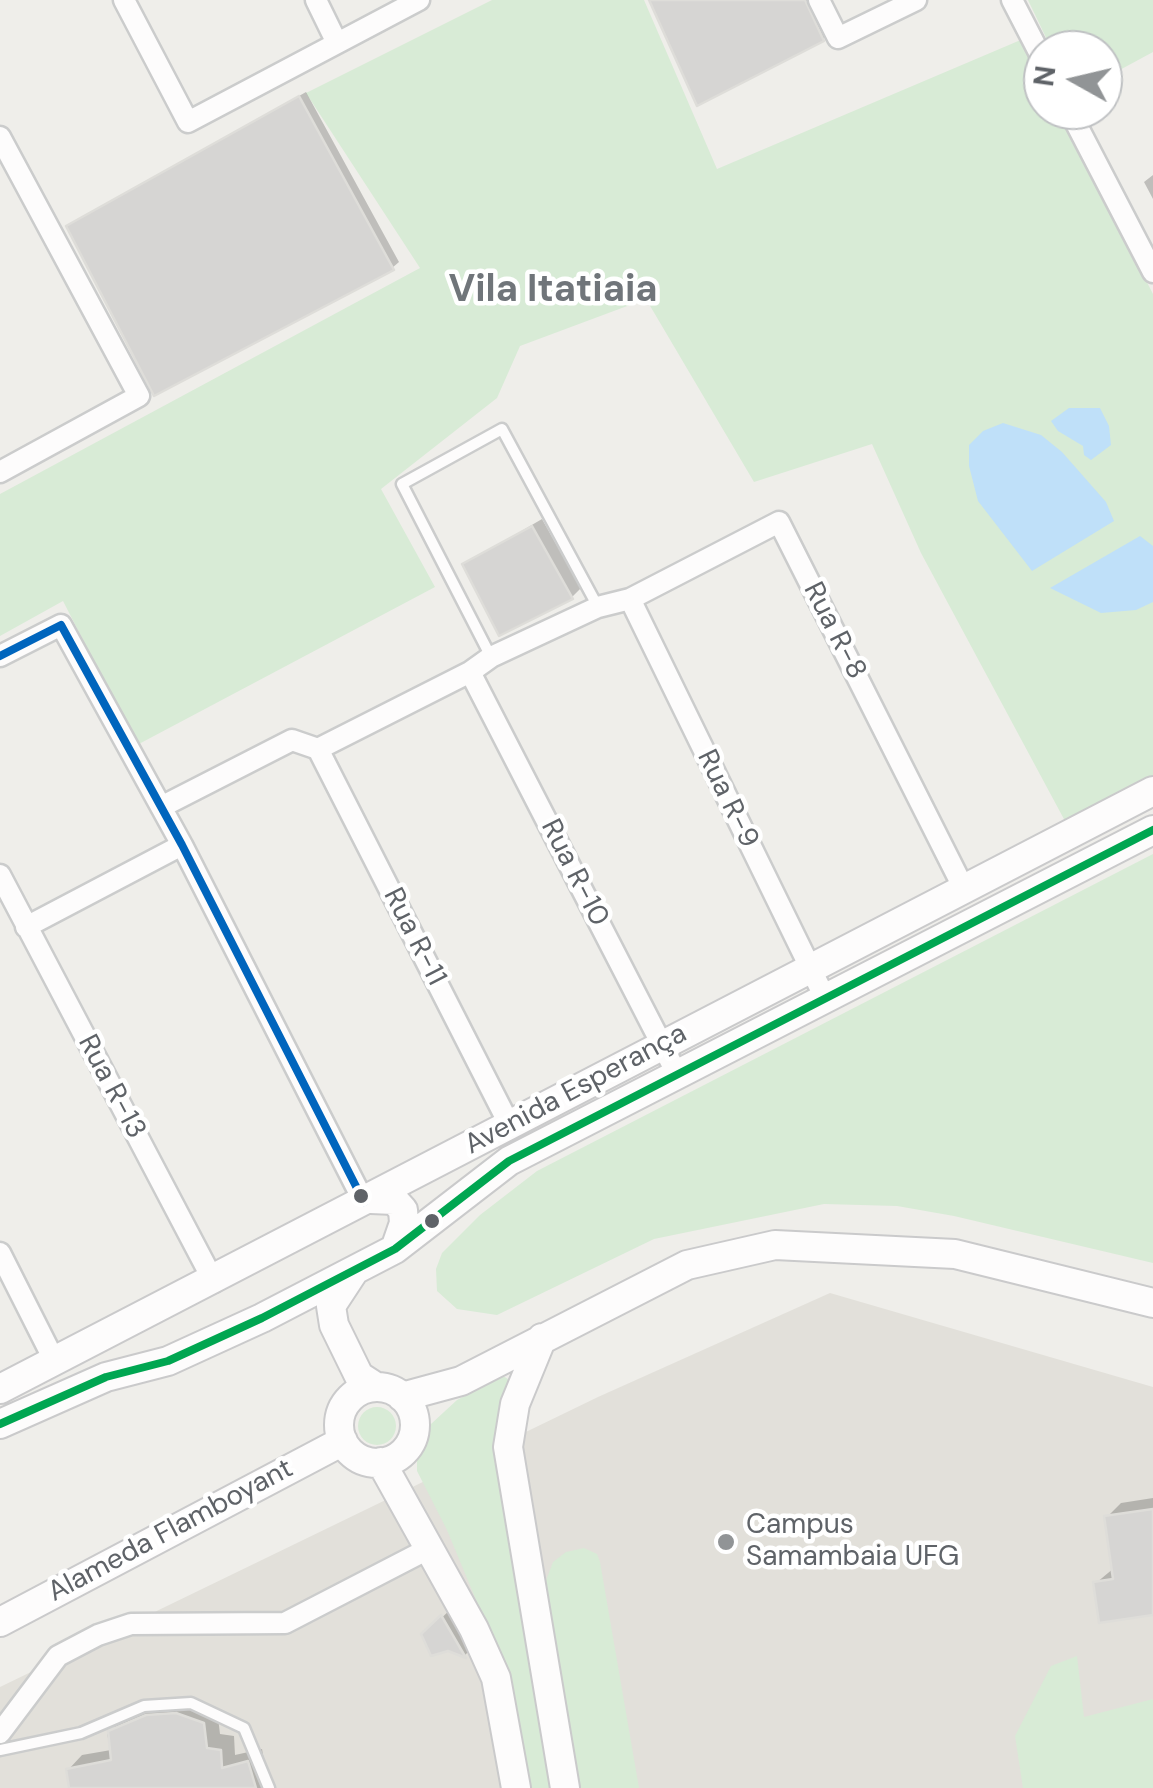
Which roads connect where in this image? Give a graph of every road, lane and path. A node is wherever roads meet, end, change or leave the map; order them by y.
1 (124, 0) edge
2 (316, 0) edge
3 (419, 0) edge
4 (819, 0) edge
5 (916, 0) edge
6 (1012, 0) edge
7 (1028, 30) edge
8 (337, 42) junction
9 (1079, 130) edge
10 (0, 137) edge
11 (1153, 272) edge
12 (0, 472) edge
13 (630, 599) junction
14 (598, 607) junction
15 (0, 656) edge
16 (491, 656) junction
17 (470, 672) junction
18 (318, 749) junction
19 (1153, 791) edge
20 (161, 807) junction
21 (1153, 830) edge
22 (182, 845) junction
23 (3, 887) edge
24 (964, 889) junction
25 (26, 926) junction
26 (811, 969) junction
27 (826, 998) junction
28 (663, 1044) junction
29 (677, 1074) junction
30 (510, 1124) junction
31 (368, 1200) junction
32 (395, 1249) junction
33 (0, 1253) edge
34 (358, 1266) junction
35 (214, 1282) junction
36 (1153, 1303) edge
37 (262, 1318) junction
38 (542, 1338) junction
39 (505, 1357) junction
40 (54, 1360) junction
41 (168, 1361) junction
42 (462, 1380) junction
43 (0, 1389) edge
44 (389, 1392) junction
45 (515, 1404) junction
46 (344, 1406) junction
47 (0, 1424) edge
48 (414, 1432) junction
49 (342, 1441) junction
50 (381, 1462) junction
51 (428, 1549) junction
52 (0, 1622) edge
53 (0, 1733) edge
54 (0, 1750) edge
55 (270, 1788) edge
56 (516, 1788) edge
57 (565, 1788) edge

1 - 8 street
2 - 8 street
3 - 8 street
4 - 5 street
6 - 7 street
9 - 11 street
10 - 12 street
13 - 14 street
13 - 24 street, Rua R-8
13 - 26 street, Rua R-9
14 - 16 street
14 - 16 lane
15 - 20 street
16 - 17 street
17 - 18 street
17 - 28 street, Rua R-10
18 - 20 street
18 - 30 street, Rua R-11
19 - 24 main road, Avenida Esperança
20 - 22 street
21 - 27 main road, Avenida Esperança
22 - 25 street
22 - 31 street
23 - 25 street, Rua R-13
24 - 26 main road, Avenida Esperança
25 - 35 street, Rua R-13
26 - 27 street, Rua R-9
26 - 28 main road, Avenida Esperança
27 - 29 main road, Avenida Esperança
28 - 29 street, Rua R-10
28 - 30 main road, Avenida Esperança
29 - 32 main road, Avenida Esperança
30 - 31 main road, Avenida Esperança
31 - 32 main road
31 - 35 main road, Avenida Esperança
32 - 34 main road, Avenida Esperança
33 - 40 street
34 - 37 main road, Avenida Esperança
34 - 44 main road
35 - 40 main road, Avenida Esperança
35 - 41 main road
36 - 38 main road
37 - 41 main road, Avenida Esperança
37 - 46 main road
38 - 39 main road
38 - 45 main road
39 - 42 main road
39 - 45 main road
40 - 43 main road, Avenida Esperança
41 - 47 main road, Avenida Esperança
42 - 44 main road
42 - 48 main road
44 - 46 main road
44 - 48 main road
45 - 57 main road
46 - 49 main road
48 - 50 main road
49 - 50 main road
49 - 52 main road, Alameda Flamboyant
50 - 51 main road
51 - 53 street
51 - 56 main road
54 - 55 lane

